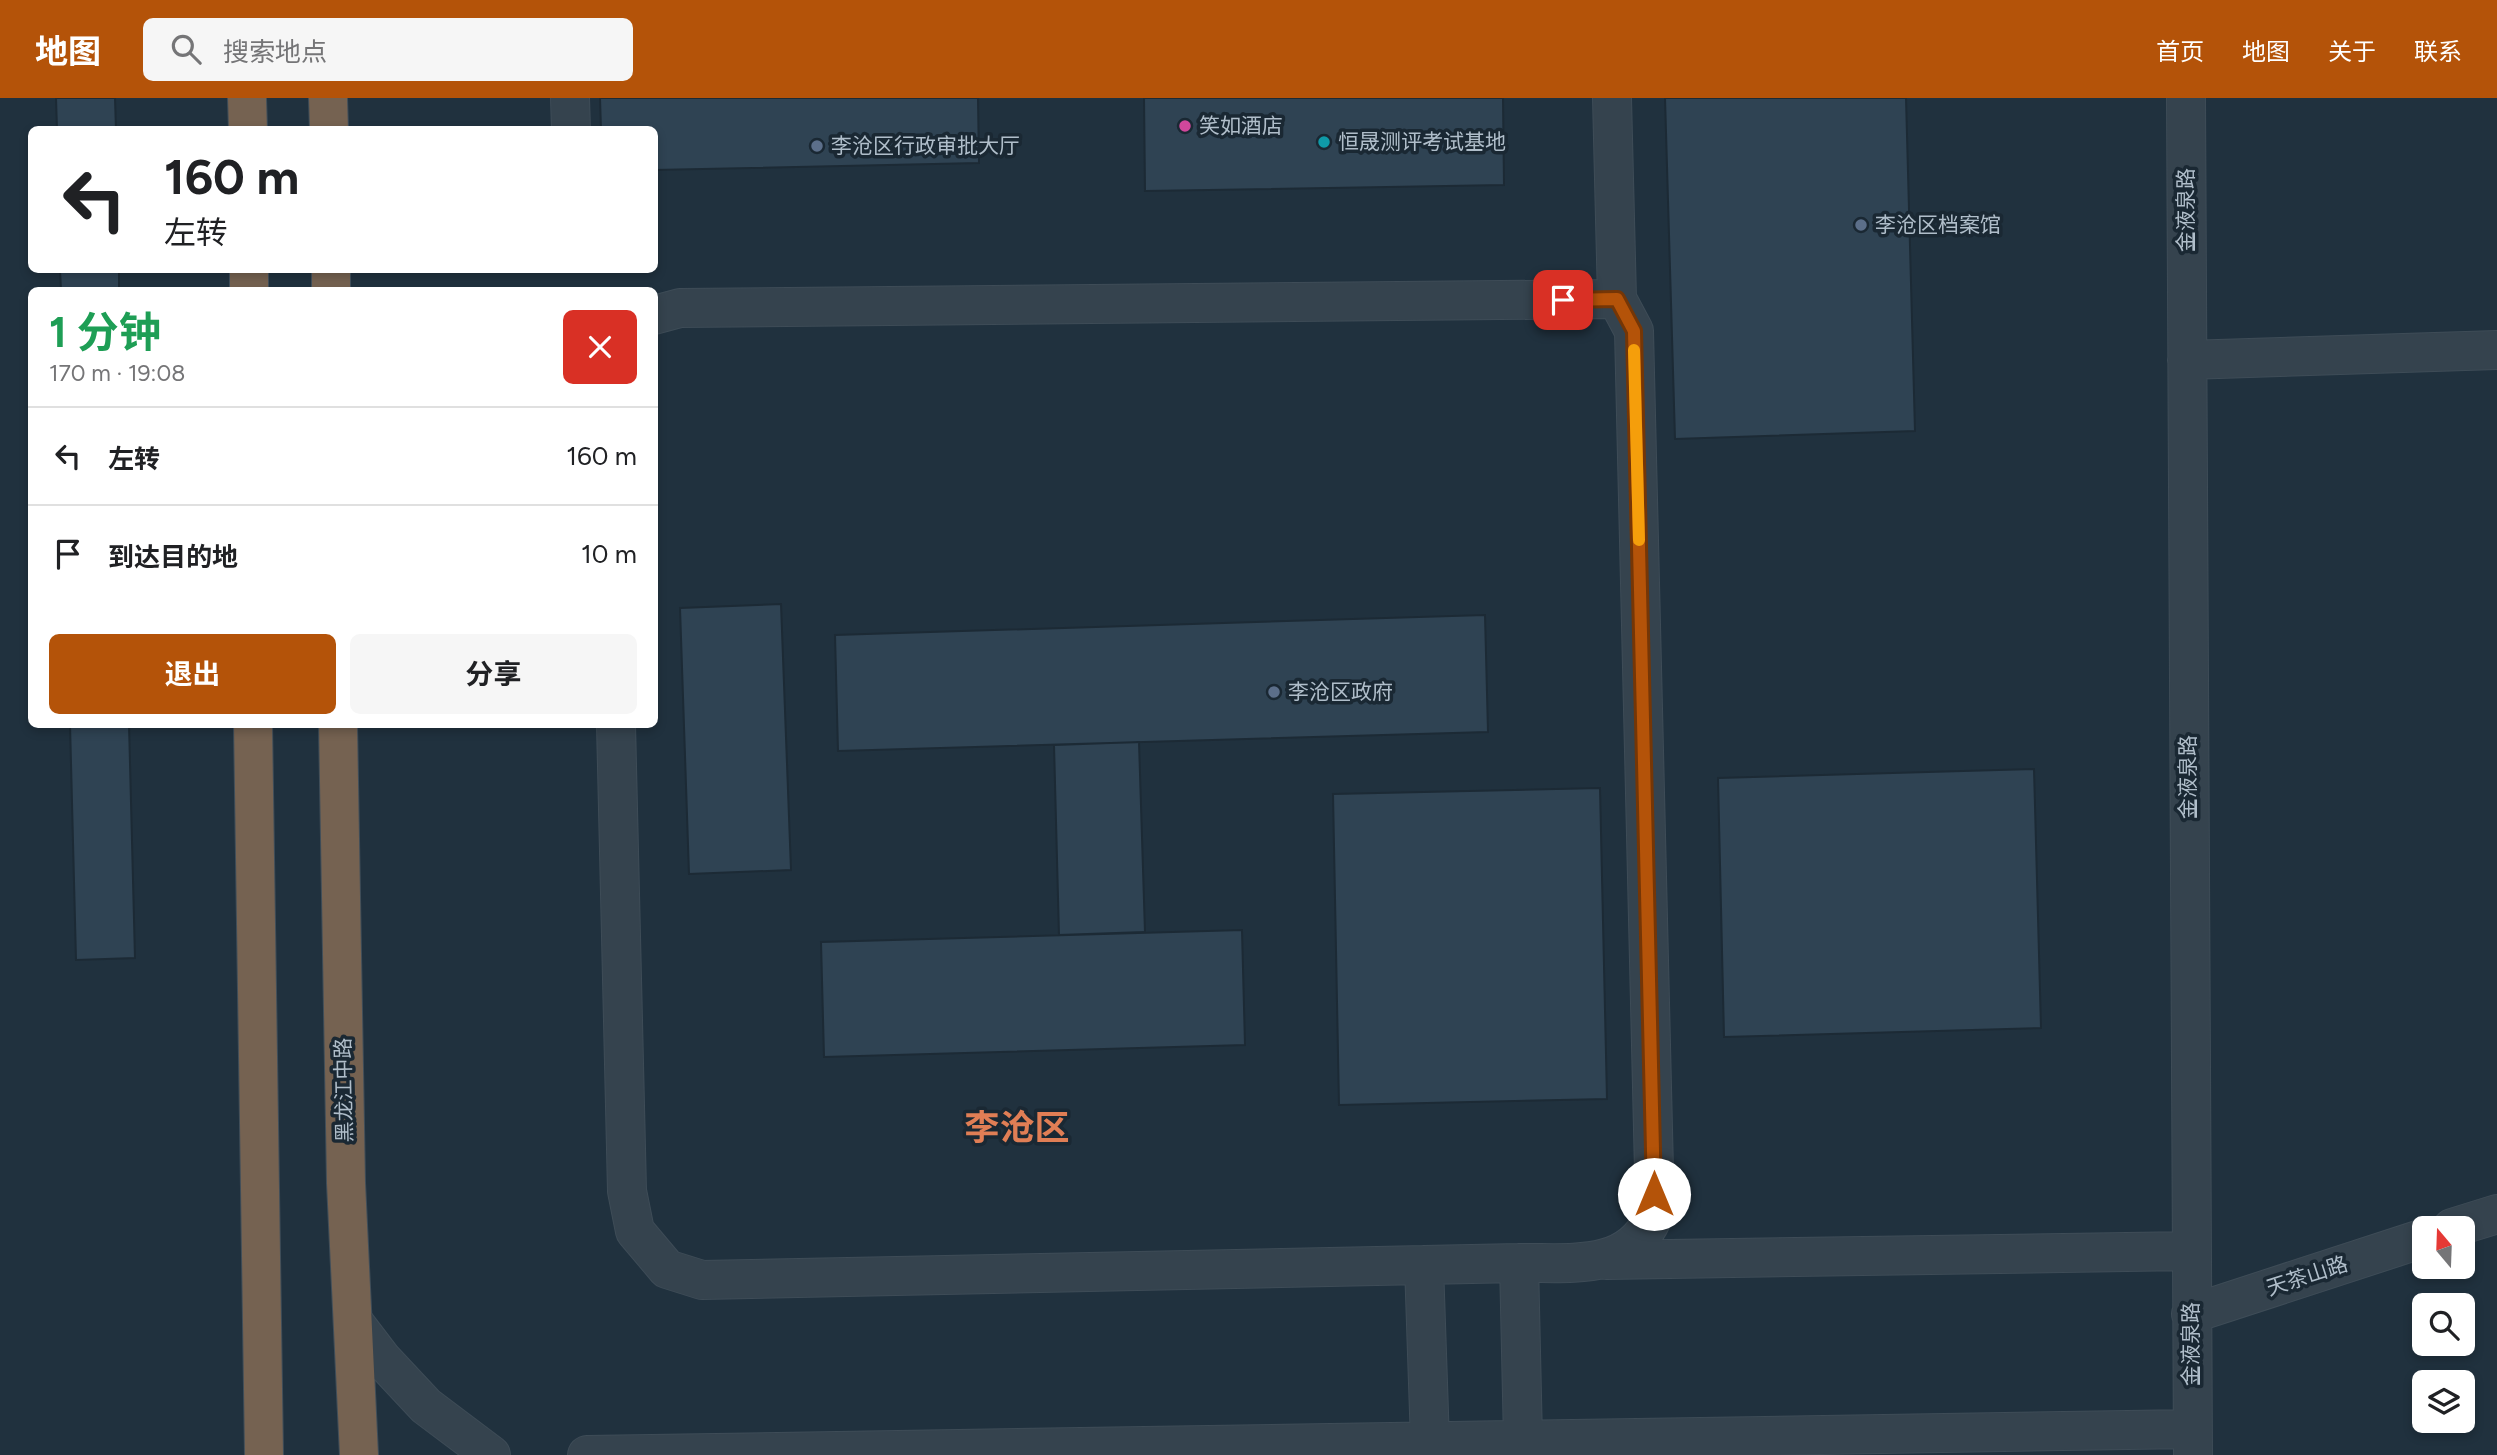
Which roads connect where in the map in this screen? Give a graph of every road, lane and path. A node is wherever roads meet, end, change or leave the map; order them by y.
1 (247, 98) edge
2 (328, 98) edge
3 (570, 98) edge
4 (1612, 98) edge
5 (2186, 98) edge
6 (248, 126) edge
7 (328, 126) edge
8 (570, 126) edge
9 (1617, 299) junction
10 (658, 314) edge
11 (2497, 350) edge
12 (2187, 360) junction
13 (253, 728) edge
14 (338, 728) edge
15 (616, 728) edge
16 (2497, 1214) edge
17 (2475, 1221) edge
18 (2412, 1242) edge
19 (2190, 1251) junction
20 (1606, 1260) junction
21 (1518, 1263) junction
22 (1424, 1265) junction
23 (2191, 1314) junction
24 (353, 1321) junction
25 (1523, 1440) junction
26 (1430, 1442) junction
27 (2192, 1442) edge
28 (264, 1455) edge
29 (359, 1455) edge
30 (491, 1455) edge
31 (587, 1455) edge

1 - 6 highway
2 - 7 highway
3 - 8 street
4 - 9 street
5 - 12 street, 金液泉路
9 - 10 street
9 - 20 street
11 - 12 street
12 - 19 street, 金液泉路
13 - 28 highway
14 - 24 highway, 黑龙江中路
15 - 22 street
16 - 17 street
18 - 23 street, 天茶山路
19 - 20 street
19 - 23 street, 金液泉路
20 - 21 street
21 - 22 street
21 - 25 street
22 - 26 street
23 - 27 street, 金液泉路
24 - 29 highway, 黑龙江中路
24 - 30 street
25 - 26 street
25 - 27 street
26 - 31 street

